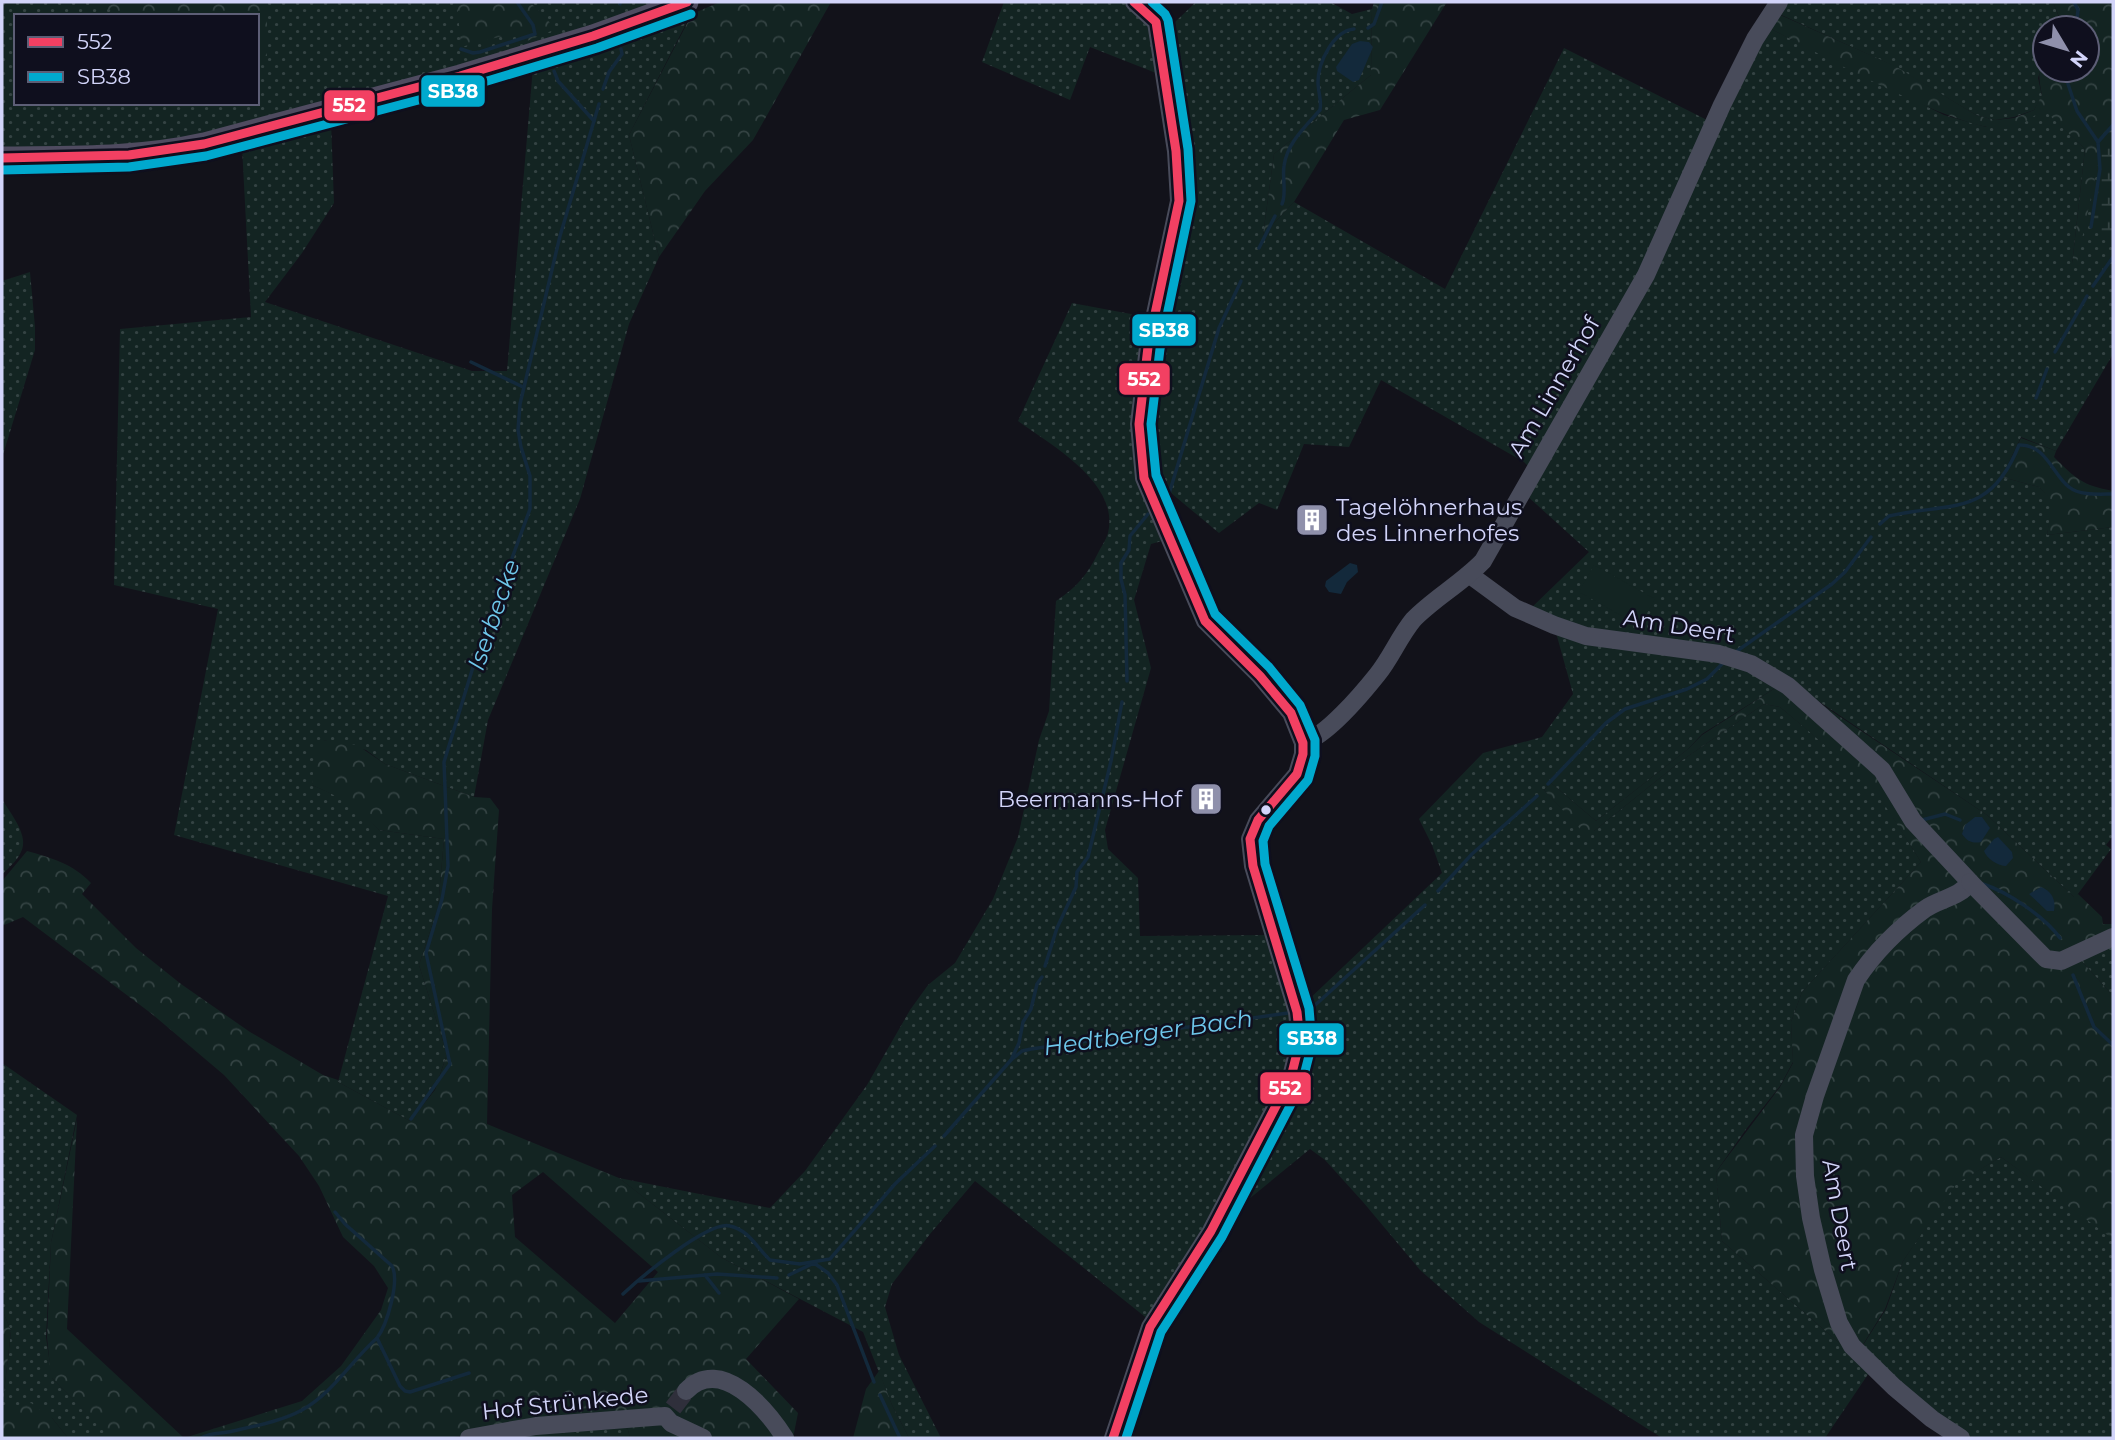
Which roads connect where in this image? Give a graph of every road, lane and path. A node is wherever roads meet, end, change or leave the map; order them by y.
1 (687, 2) edge
2 (1134, 2) edge
3 (1779, 2) edge
4 (2, 158) edge
5 (1470, 575) junction
6 (1303, 743) junction
7 (1970, 882) junction
8 (2113, 937) edge
9 (686, 1391) tunnel mouth
10 (469, 1438) edge
11 (703, 1438) edge
12 (785, 1438) edge
13 (1113, 1438) edge
14 (1961, 1438) edge

1 - 4 main road
2 - 6 street
3 - 5 street, Am Linnerhof
5 - 6 street, Am Linnerhof
5 - 7 street, Am Deert
6 - 13 street
7 - 8 street, Am Deert
7 - 14 street, Am Deert
9 - 12 street
10 - 11 street, Hof Strünkede

